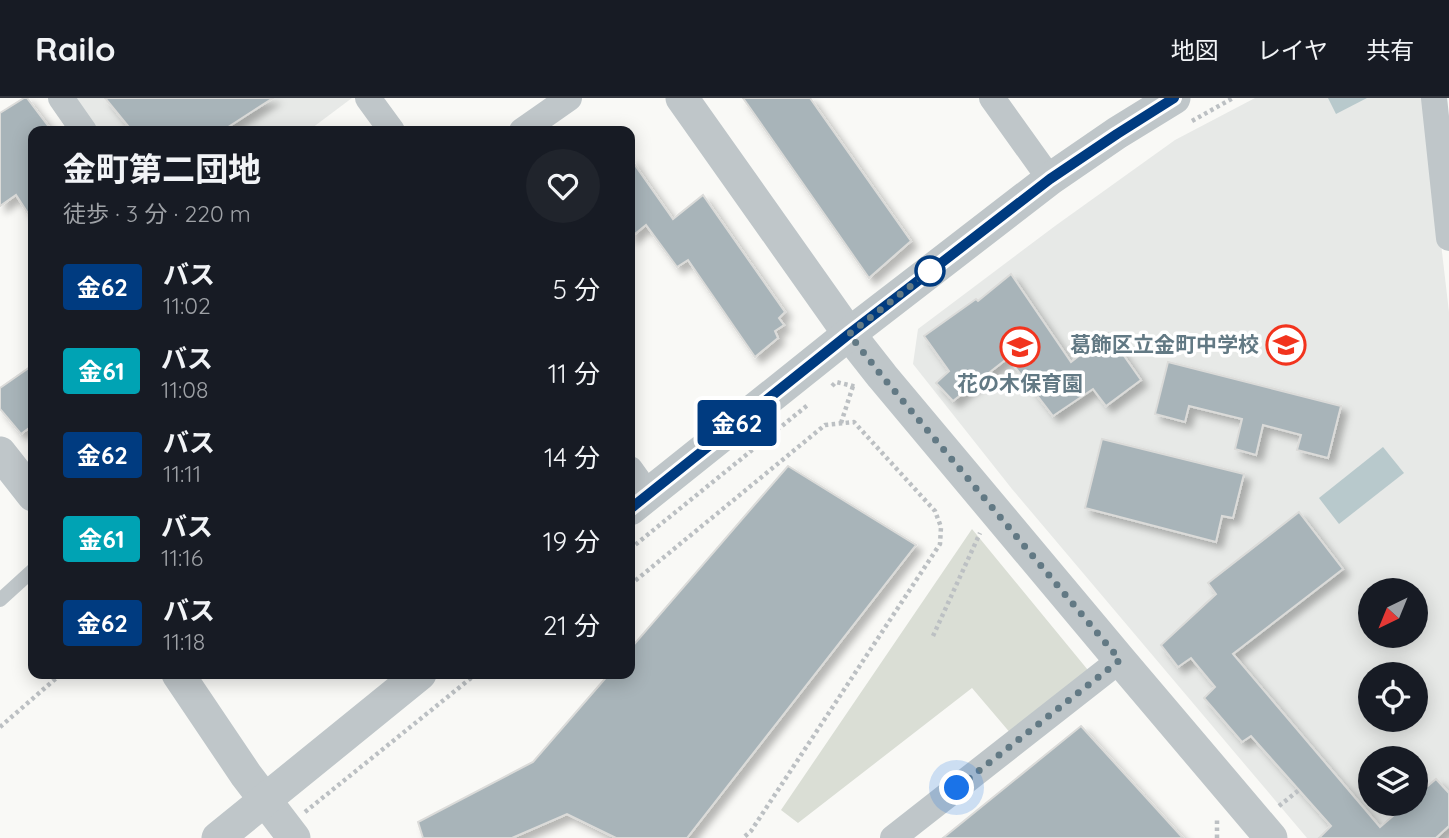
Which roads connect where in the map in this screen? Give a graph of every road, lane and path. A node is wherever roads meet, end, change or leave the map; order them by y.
1 (61, 98) edge
2 (368, 98) edge
3 (569, 98) edge
4 (682, 98) edge
5 (992, 98) edge
6 (1174, 98) edge
7 (1434, 98) edge
8 (81, 126) edge
9 (388, 126) edge
10 (529, 126) edge
11 (1050, 179) junction
12 (1449, 238) edge
13 (849, 334) junction
14 (853, 386) junction
15 (862, 388) dead end
16 (827, 390) dead end
17 (817, 398) dead end
18 (841, 423) junction
19 (636, 491) edge
20 (983, 526) dead end
21 (635, 545) edge
22 (28, 575) edge
23 (635, 581) edge
24 (0, 600) edge
25 (933, 636) dead end
26 (1120, 660) junction
27 (55, 679) edge
28 (181, 679) edge
29 (414, 679) edge
30 (470, 679) edge
31 (0, 727) edge
32 (1298, 790) dead end
33 (264, 800) junction
34 (1226, 819) dead end
35 (1273, 823) edge
36 (297, 827) edge
37 (218, 838) edge
38 (743, 838) edge
39 (893, 838) edge
40 (1217, 838) edge

1 - 8 street
2 - 9 street
3 - 10 street
4 - 13 street
5 - 11 street
6 - 11 street
7 - 12 street
11 - 13 street
13 - 19 street
13 - 26 street
14 - 15 path
14 - 16 path
14 - 18 path
17 - 21 path
18 - 23 path
18 - 38 path
20 - 25 path
22 - 24 lane
26 - 35 street
26 - 39 street
27 - 31 path
28 - 33 street
29 - 33 street
30 - 36 path
32 - 35 path
33 - 36 street
33 - 37 street
34 - 40 path

